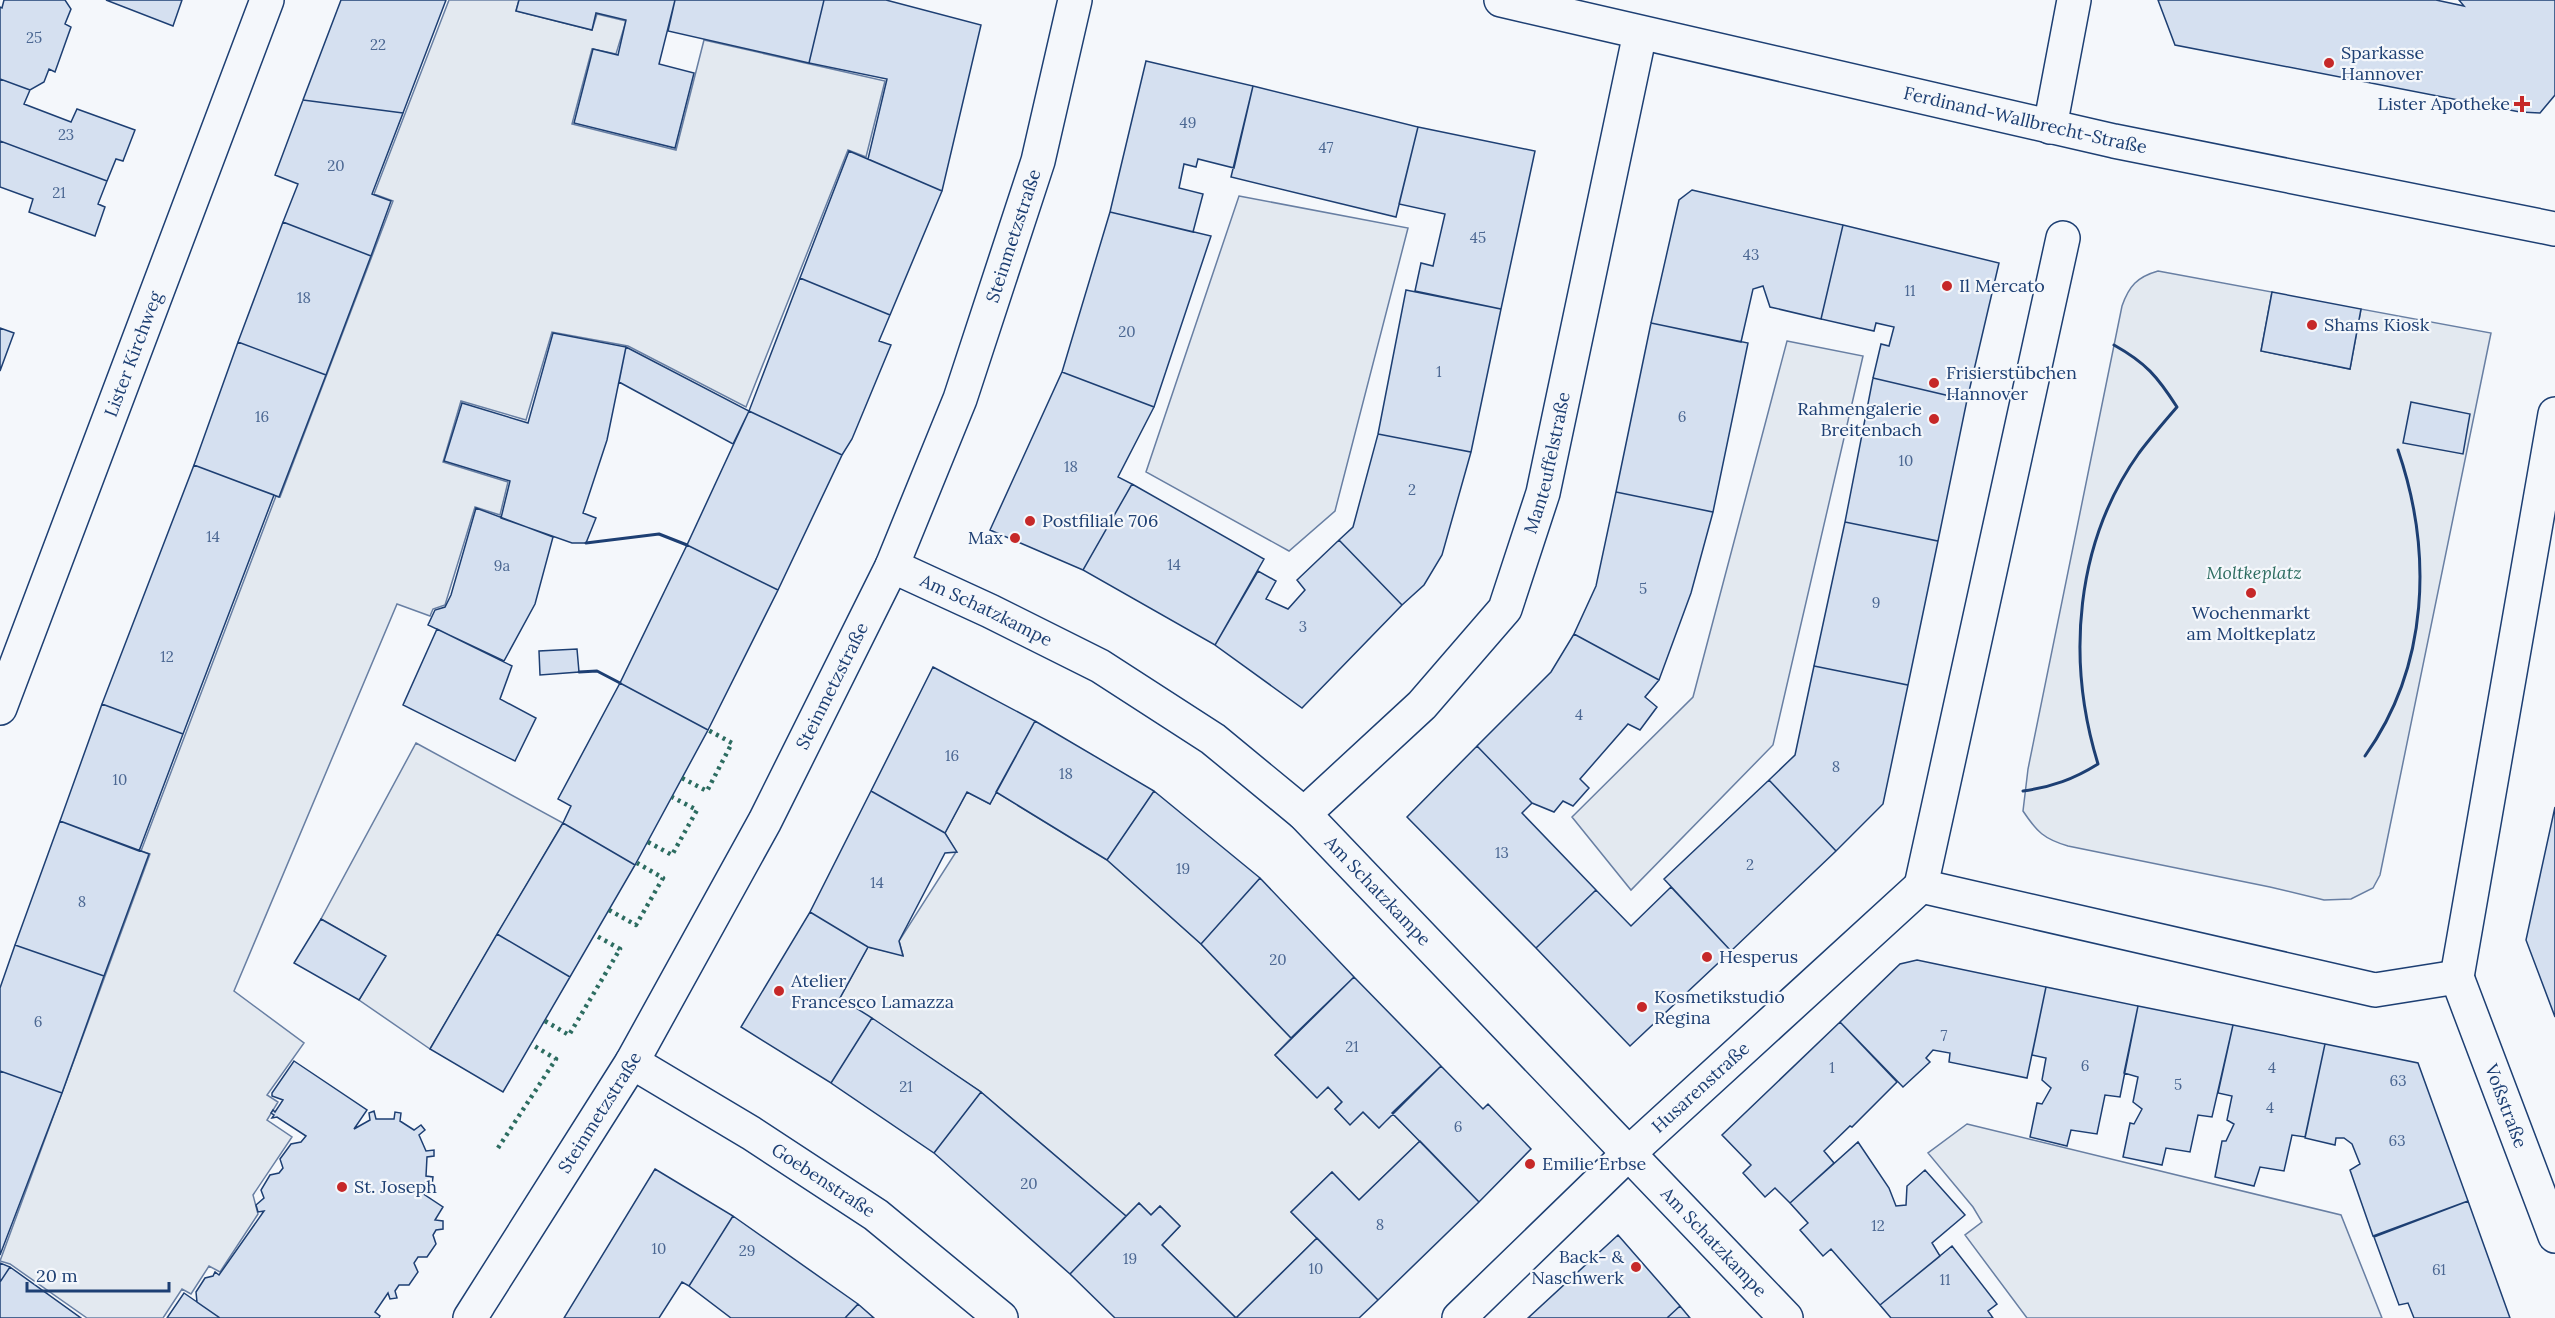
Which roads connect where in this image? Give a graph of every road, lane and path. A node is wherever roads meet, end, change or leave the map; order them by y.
1 (267, 0) edge
2 (1075, 0) edge
3 (1501, 0) edge
4 (2074, 0) edge
5 (1640, 33) junction
6 (2050, 127) junction
7 (2555, 229) edge
8 (2063, 238) dead end
9 (2555, 414) edge
10 (892, 566) junction
11 (0, 708) edge
12 (1304, 814) junction
13 (1922, 885) junction
14 (2457, 977) junction
15 (632, 1062) junction
16 (1629, 1153) junction
17 (2555, 1236) edge
18 (470, 1318) edge
19 (1000, 1318) edge
20 (1459, 1318) edge
21 (1786, 1318) edge

1 - 11 street, Lister Kirchweg
2 - 10 street, Steinmetzstraße
3 - 5 street, Ferdinand-Wallbrecht-Straße
4 - 6 street
5 - 6 street, Ferdinand-Wallbrecht-Straße
5 - 12 street, Manteuffelstraße
6 - 7 street, Ferdinand-Wallbrecht-Straße
8 - 13 street
9 - 14 street
10 - 12 street, Am Schatzkampe
10 - 15 street, Steinmetzstraße
12 - 16 street, Am Schatzkampe
13 - 14 street
13 - 16 street, Husarenstraße
14 - 17 street, Voßstraße
15 - 18 street, Steinmetzstraße
15 - 19 street, Goebenstraße
16 - 20 street, Husarenstraße
16 - 21 street, Am Schatzkampe

